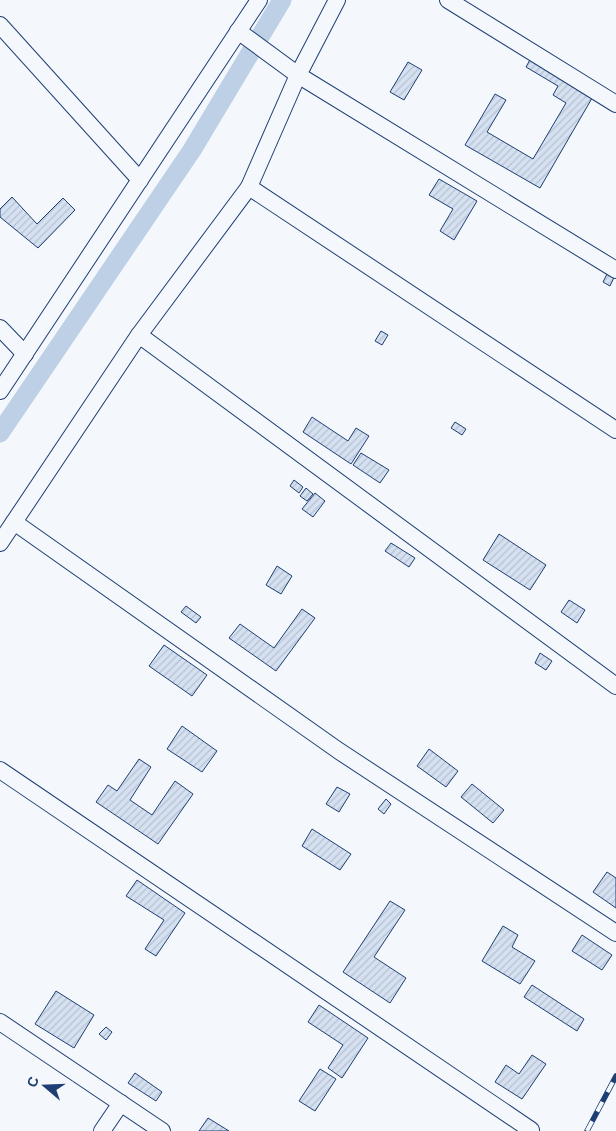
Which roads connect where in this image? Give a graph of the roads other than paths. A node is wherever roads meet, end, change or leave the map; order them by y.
1 (259, 0) edge
2 (337, 0) edge
3 (448, 0) edge
4 (0, 25) edge
5 (238, 31) junction
6 (298, 75) junction
7 (616, 104) edge
8 (140, 180) junction
9 (249, 187) junction
10 (616, 270) edge
11 (0, 328) edge
12 (138, 334) junction
13 (25, 354) junction
14 (0, 391) edge
15 (616, 430) edge
16 (14, 522) junction
17 (0, 543) edge
18 (616, 686) edge
19 (0, 770) edge
20 (616, 933) edge
21 (0, 1022) edge
22 (121, 1103) junction
23 (531, 1130) edge
24 (102, 1131) edge
25 (162, 1131) edge

1 - 5 street
2 - 6 street
3 - 7 street
4 - 8 street
5 - 6 street
5 - 8 street
6 - 9 street
6 - 10 street
8 - 13 street
9 - 12 street
9 - 15 street
11 - 13 street
12 - 16 street
12 - 18 street
13 - 14 street
16 - 17 street
16 - 20 street
19 - 23 street
21 - 22 street
22 - 24 street
22 - 25 street

